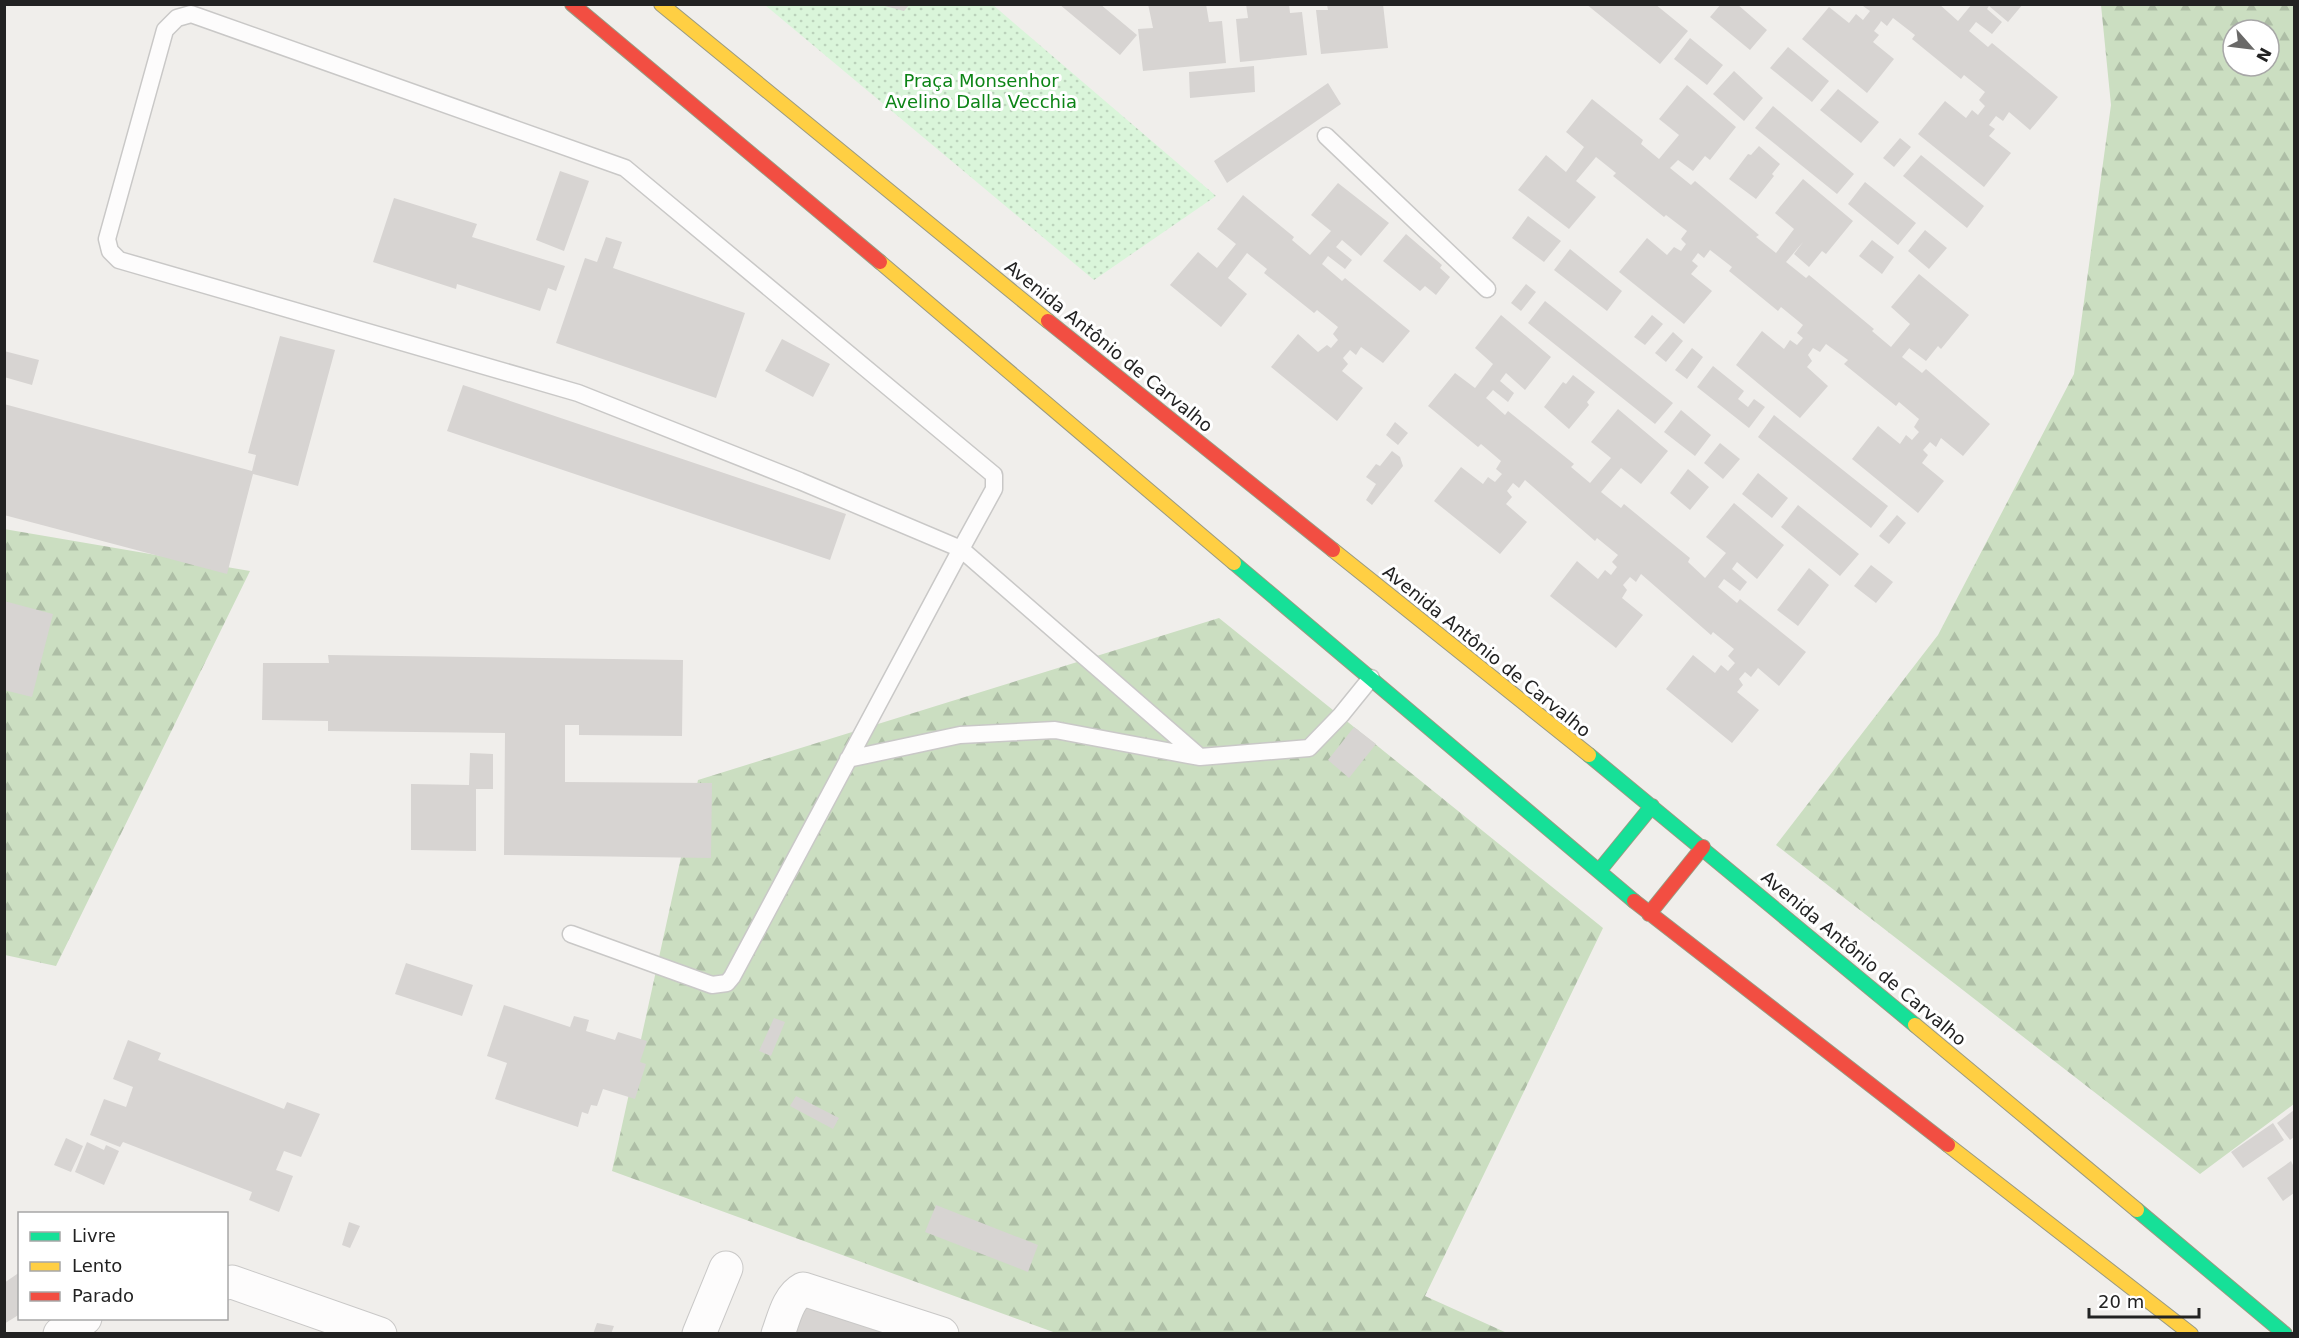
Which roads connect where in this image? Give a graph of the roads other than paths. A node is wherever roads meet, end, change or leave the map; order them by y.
1 (572, 4) edge
2 (661, 4) edge
3 (1326, 136) dead end
4 (1486, 289) dead end
5 (961, 549) junction
6 (1371, 678) junction
7 (1200, 757) junction
8 (848, 759) junction
9 (1652, 806) junction
10 (1703, 847) junction
11 (1599, 872) junction
12 (1649, 914) junction
13 (571, 934) dead end
14 (726, 1268) dead end
15 (228, 1283) edge
16 (83, 1320) edge
17 (60, 1334) edge
18 (381, 1334) edge
19 (699, 1334) edge
20 (778, 1334) edge
21 (942, 1334) edge
22 (2191, 1334) edge
23 (2285, 1334) edge

1 - 6 main road
2 - 9 main road, Avenida Antônio de Carvalho
3 - 4 lane
5 - 5 lane
5 - 7 lane
5 - 8 lane
6 - 7 lane
6 - 11 main road
7 - 8 lane
8 - 13 lane
9 - 10 main road, Avenida Antônio de Carvalho
9 - 11 main road
10 - 12 main road
10 - 23 main road, Avenida Antônio de Carvalho
11 - 12 main road
12 - 22 main road
14 - 19 street
15 - 18 street
16 - 17 street
20 - 21 street

